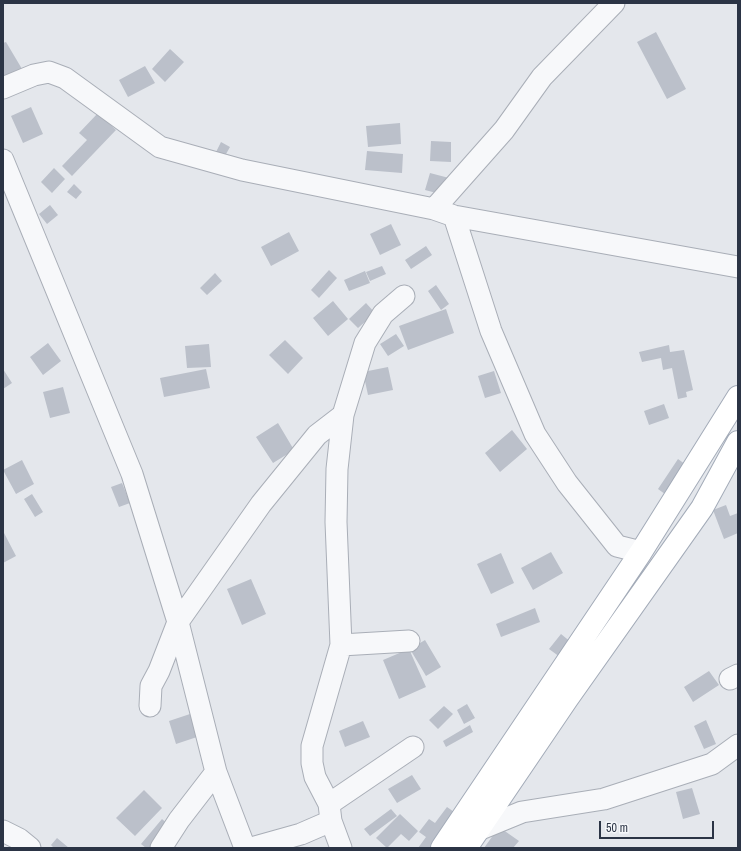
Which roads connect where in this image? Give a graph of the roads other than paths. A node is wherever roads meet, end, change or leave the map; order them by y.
1 (614, 3) edge
2 (3, 88) edge
3 (3, 160) edge
4 (434, 209) junction
5 (454, 216) junction
6 (738, 267) edge
7 (404, 296) dead end
8 (738, 397) edge
9 (343, 415) junction
10 (738, 442) edge
11 (641, 552) junction
12 (178, 622) junction
13 (409, 641) dead end
14 (341, 645) junction
15 (150, 706) dead end
16 (738, 745) edge
17 (413, 747) dead end
18 (216, 772) junction
19 (330, 812) junction
20 (478, 830) junction
21 (3, 832) edge
22 (30, 848) edge
23 (161, 848) edge
24 (245, 848) edge
25 (251, 848) edge
26 (340, 848) edge
27 (442, 848) edge
28 (466, 848) edge

1 - 4 street
2 - 4 street
3 - 12 street
4 - 5 street
5 - 6 street
5 - 11 street
7 - 9 street
8 - 11 main road
9 - 12 street
9 - 14 street
10 - 20 main road
11 - 27 main road
12 - 15 street
12 - 18 street
13 - 14 street
14 - 19 street
16 - 20 street
17 - 19 street
18 - 23 street
18 - 24 street
19 - 25 street
19 - 26 street
20 - 28 main road
21 - 22 street

